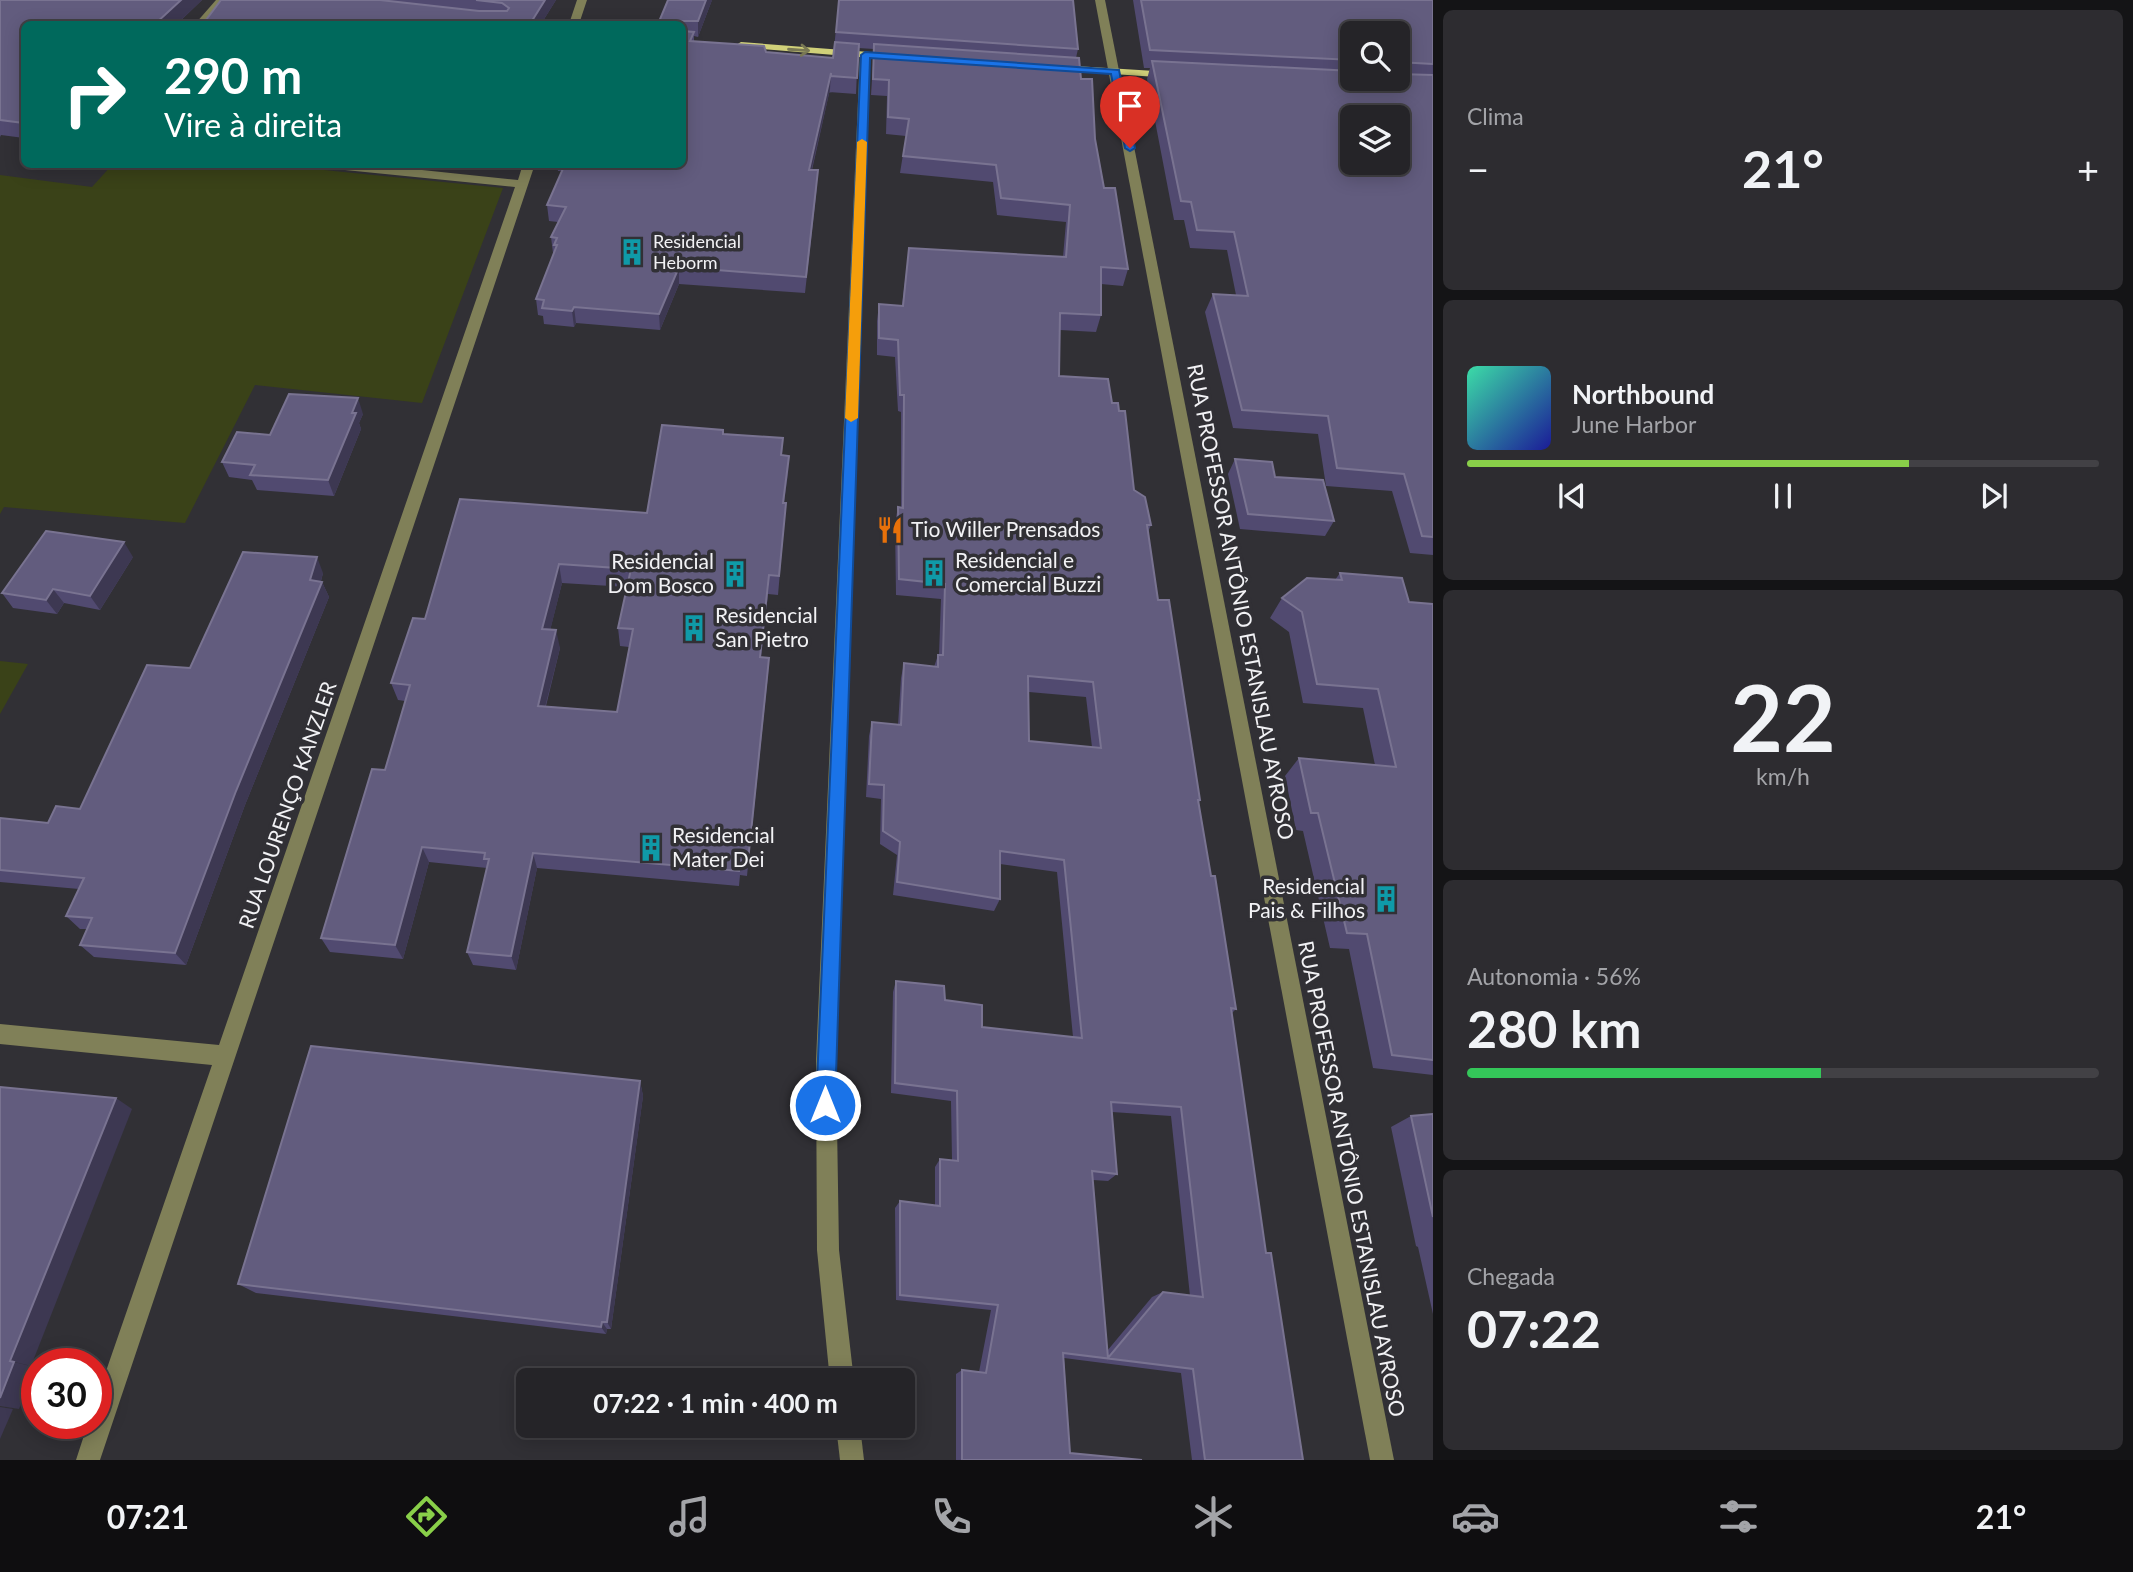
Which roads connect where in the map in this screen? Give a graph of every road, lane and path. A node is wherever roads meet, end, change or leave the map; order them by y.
1 (221, 0) edge
2 (582, 0) edge
3 (1100, 0) edge
4 (203, 21) edge
5 (575, 21) edge
6 (735, 45) edge
7 (865, 55) junction
8 (907, 58) edge
9 (1045, 67) edge
10 (1115, 72) junction
11 (1181, 75) edge
12 (364, 168) edge
13 (527, 168) edge
14 (522, 184) junction
15 (0, 1034) edge
16 (227, 1056) junction
17 (841, 1368) edge
18 (849, 1438) edge
19 (88, 1460) edge
20 (852, 1460) edge
21 (1382, 1460) edge

1 - 4 street
2 - 5 street
3 - 10 street, RUA PROFESSOR ANTÔNIO ESTANISLAU AYROSO
6 -> 7 main road
7 - 8 main road
7 - 17 street
9 - 10 main road
10 - 11 main road
10 - 21 street, RUA PROFESSOR ANTÔNIO ESTANISLAU AYROSO
12 - 14 street
13 - 14 street, RUA LOURENÇO KANZLER
14 - 16 street, RUA LOURENÇO KANZLER
15 - 16 street
16 - 19 street, RUA LOURENÇO KANZLER
18 - 20 street

